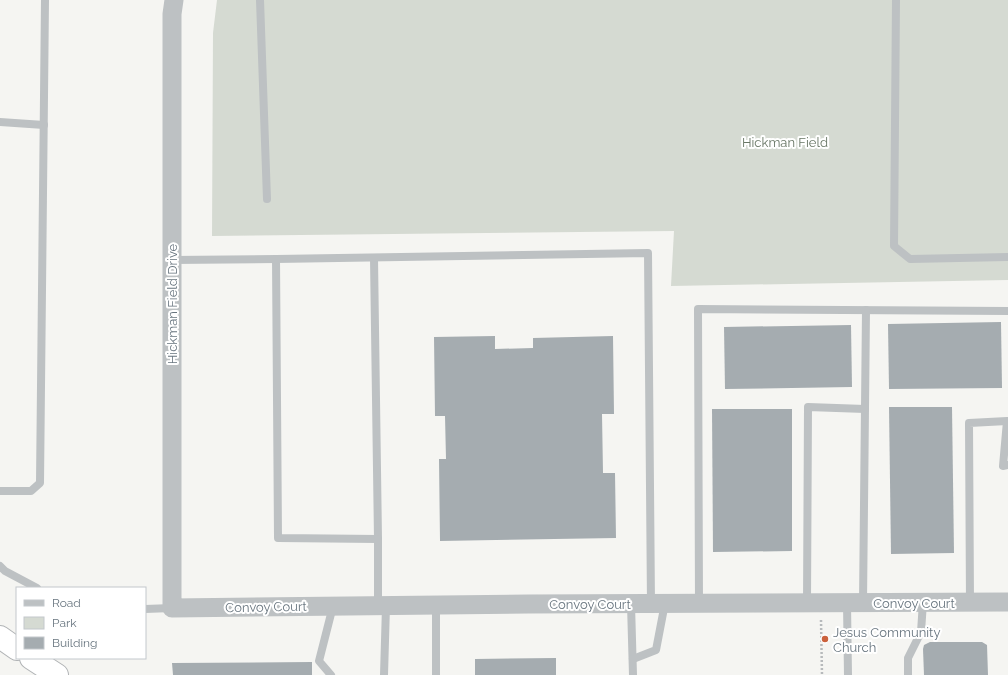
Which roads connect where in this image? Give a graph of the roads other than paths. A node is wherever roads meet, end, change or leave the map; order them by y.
1 (45, 0) edge
2 (174, 0) edge
3 (260, 0) edge
4 (896, 0) edge
5 (0, 122) edge
6 (44, 125) junction
7 (267, 199) dead end
8 (1008, 257) edge
9 (374, 258) junction
10 (172, 260) junction
11 (276, 260) junction
12 (866, 310) junction
13 (1008, 311) edge
14 (865, 408) junction
15 (1008, 465) edge
16 (0, 491) edge
17 (378, 539) junction
18 (0, 566) edge
19 (35, 587) edge
20 (922, 602) junction
21 (970, 602) junction
22 (1008, 602) edge
23 (658, 603) junction
24 (699, 603) junction
25 (807, 603) junction
26 (631, 604) junction
27 (436, 605) junction
28 (333, 606) junction
29 (382, 606) junction
30 (172, 608) junction
31 (852, 608) junction
32 (146, 610) edge
33 (0, 637) edge
34 (16, 648) edge
35 (33, 659) edge
36 (632, 659) junction
37 (57, 675) edge
38 (331, 675) edge
39 (384, 675) edge
40 (436, 675) edge
41 (633, 675) edge
42 (848, 675) edge
43 (908, 675) edge

1 - 6 lane
2 - 10 street, Hickman Field Drive
3 - 7 lane
4 - 8 lane
5 - 6 lane
6 - 16 lane
9 - 11 lane
9 - 17 lane
9 - 23 lane
10 - 11 lane
10 - 30 street, Hickman Field Drive
11 - 17 lane
12 - 13 lane
12 - 14 lane
12 - 24 lane
14 - 25 lane
14 - 31 lane
15 - 21 lane
17 - 29 lane
18 - 19 lane
20 - 21 street, Convoy Court
20 - 31 street, Convoy Court
20 - 43 lane
21 - 22 street, Convoy Court
23 - 24 street, Convoy Court
23 - 26 street, Convoy Court
23 - 36 lane
24 - 25 street, Convoy Court
25 - 31 street, Convoy Court
26 - 27 street, Convoy Court
26 - 36 lane
27 - 29 street, Convoy Court
27 - 40 lane
28 - 29 street, Convoy Court
28 - 30 street, Convoy Court
28 - 38 lane
29 - 39 lane
30 - 32 lane
31 - 42 lane
33 - 34 highway
35 - 37 highway
36 - 41 lane

